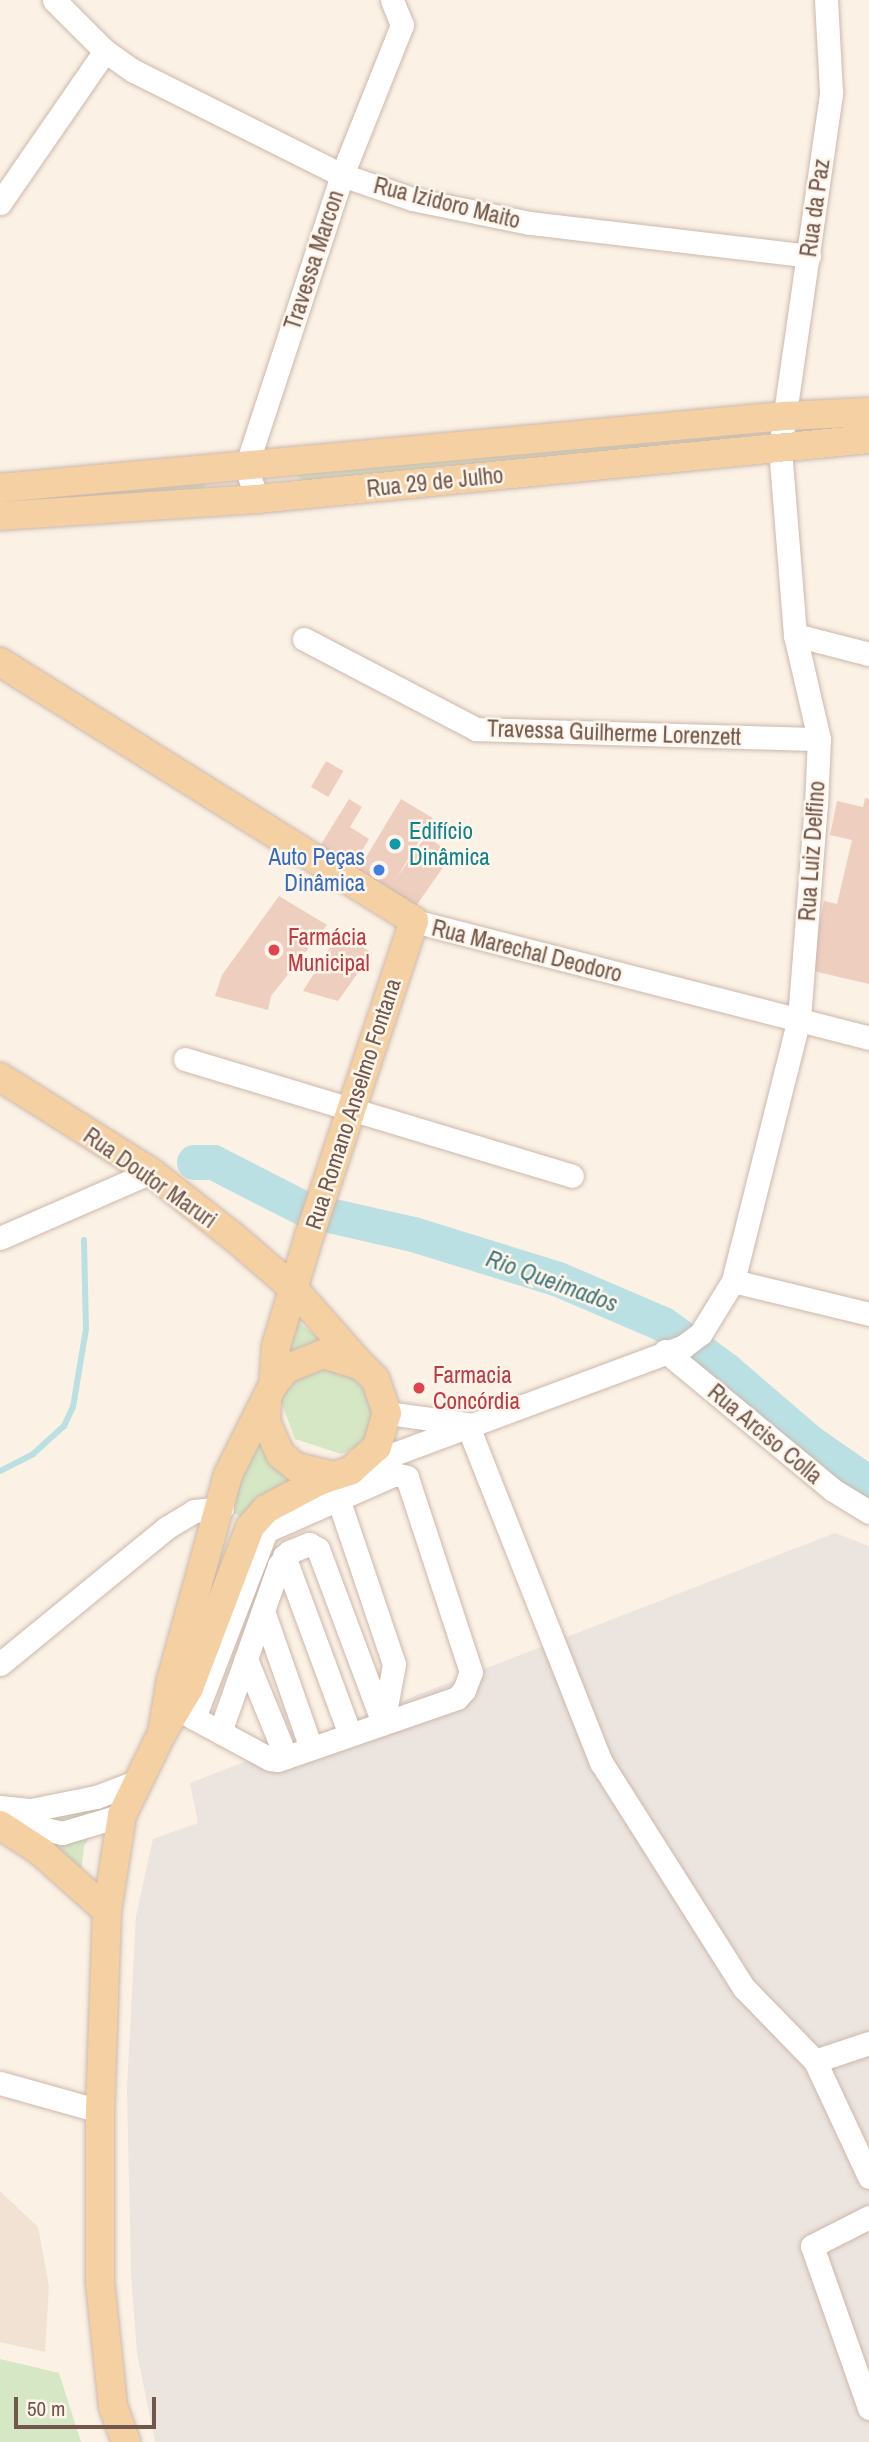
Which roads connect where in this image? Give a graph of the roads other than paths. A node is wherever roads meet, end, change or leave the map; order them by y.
1 (54, 0) edge
2 (392, 0) edge
3 (826, 0) edge
4 (106, 51) junction
5 (342, 175) junction
6 (0, 203) edge
7 (809, 256) junction
8 (869, 412) edge
9 (785, 416) junction
10 (869, 439) edge
11 (780, 448) junction
12 (246, 467) junction
13 (0, 488) edge
14 (257, 499) junction
15 (0, 516) edge
16 (795, 635) junction
17 (304, 639) dead end
18 (869, 654) edge
19 (0, 663) edge
20 (819, 739) junction
21 (414, 921) junction
22 (799, 1019) junction
23 (869, 1038) edge
24 (185, 1059) dead end
25 (0, 1077) edge
26 (350, 1108) junction
27 (151, 1172) junction
28 (572, 1176) dead end
29 (0, 1238) edge
30 (733, 1281) junction
31 (293, 1288) junction
32 (869, 1314) edge
33 (683, 1343) junction
34 (362, 1366) junction
35 (270, 1394) junction
36 (387, 1413) junction
37 (467, 1424) junction
38 (340, 1482) junction
39 (222, 1508) junction
40 (869, 1512) edge
41 (250, 1527) junction
42 (284, 1556) junction
43 (263, 1611) junction
44 (246, 1659) junction
45 (0, 1664) edge
46 (185, 1713) junction
47 (383, 1723) junction
48 (162, 1732) junction
49 (220, 1732) junction
50 (350, 1734) junction
51 (312, 1748) junction
52 (286, 1757) junction
53 (136, 1782) junction
54 (0, 1807) edge
55 (122, 1815) junction
56 (0, 1818) edge
57 (0, 1825) edge
58 (107, 1911) junction
59 (869, 2043) edge
60 (814, 2061) junction
61 (0, 2083) edge
62 (100, 2112) junction
63 (869, 2177) edge
64 (869, 2217) edge
65 (869, 2407) edge
66 (126, 2442) edge

1 - 4 street, Rua Izidoro Maito
2 - 5 street, Travessa Marcon
3 - 7 street, Rua da Paz
4 - 5 street, Rua Izidoro Maito
4 - 6 street
5 - 7 street, Rua Izidoro Maito
5 - 12 street, Travessa Marcon
7 - 9 street, Rua da Paz
8 - 9 main road, Rua 29 de Julho
9 - 11 street, Rua Luiz Delfino
9 - 12 main road, Rua 29 de Julho
10 - 11 main road, Rua 29 de Julho
11 - 14 main road, Rua 29 de Julho
11 - 16 street, Rua Luiz Delfino
12 - 13 main road, Rua 29 de Julho
12 - 14 street
14 - 15 main road, Rua 29 de Julho
16 - 18 street
16 - 20 street, Rua Luiz Delfino
17 - 20 street, Travessa Guilherme Lorenzett
19 - 21 main road, Rua Marechal Deodoro
20 - 22 street, Rua Luiz Delfino
21 - 22 street, Rua Marechal Deodoro
21 - 26 main road, Rua Romano Anselmo Fontana
22 - 23 street, Rua Marechal Deodoro
22 - 30 street, Rua Luiz Delfino
24 - 26 street
25 - 27 main road, Rua Doutor Maruri
26 - 28 street
26 - 31 main road, Rua Romano Anselmo Fontana
27 - 29 street
27 - 31 main road, Rua Doutor Maruri
30 - 32 street
30 - 33 street, Rua Luiz Delfino
31 - 34 main road, Rua Doutor Maruri
31 - 35 main road
33 - 37 street
33 - 40 street, Rua Arciso Colla
34 - 35 main road
34 - 36 main road
35 - 38 main road
35 - 39 main road
36 - 37 street
36 - 38 main road
37 - 38 street
37 - 60 street
38 - 41 main road
38 - 46 street
38 - 47 street
38 - 47 street
39 - 41 main road
39 - 45 street
39 - 48 main road
41 - 46 main road
42 - 43 street
42 - 47 street
42 - 50 street
43 - 44 street
43 - 51 street
44 - 49 street
44 - 52 street
46 - 48 main road
46 - 49 street
47 - 50 street
48 - 53 main road
49 - 52 street
50 - 51 street
51 - 52 street
53 - 54 street
53 - 55 main road
55 - 56 street
55 - 58 main road
57 - 58 main road
58 - 62 main road
59 - 60 street
60 - 63 street
61 - 62 street
62 - 66 main road
64 - 65 street

